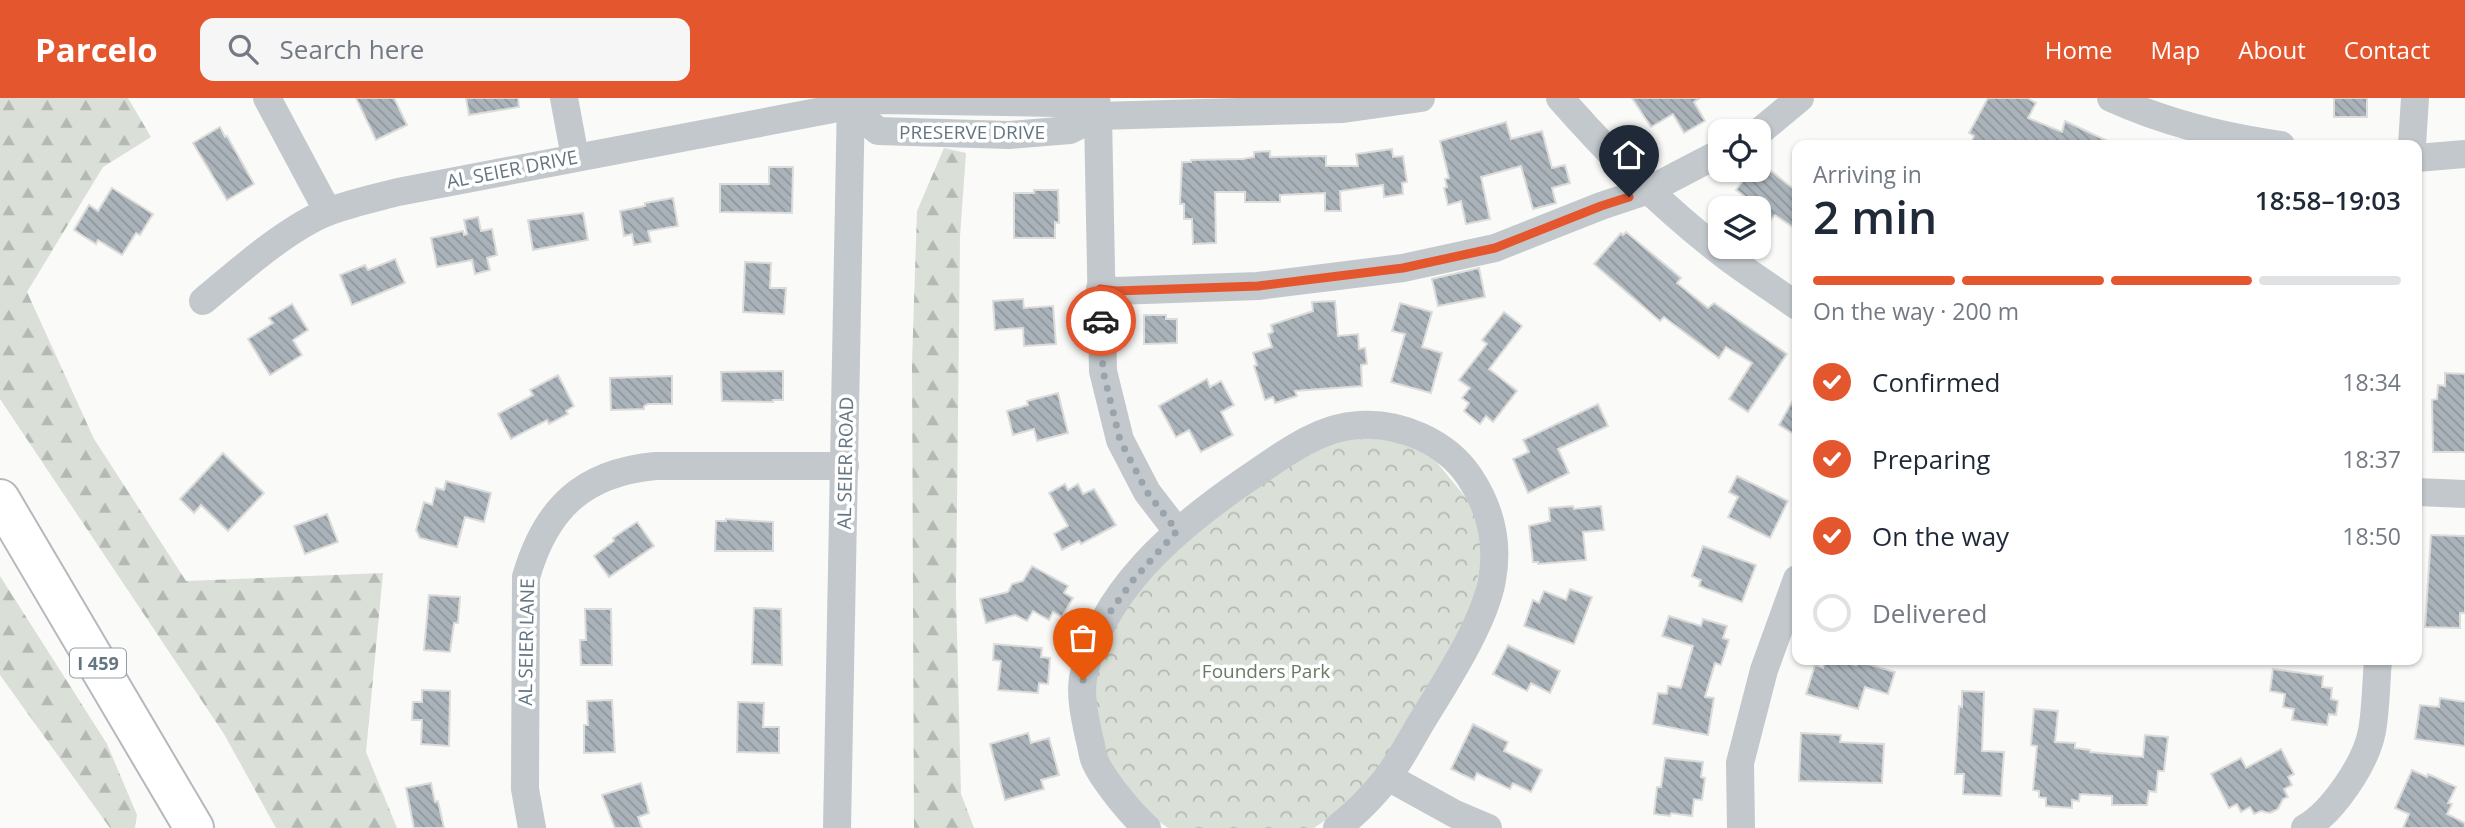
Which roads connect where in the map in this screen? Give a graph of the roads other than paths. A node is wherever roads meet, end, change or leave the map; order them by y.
1 (267, 98) edge
2 (564, 98) edge
3 (1421, 98) edge
4 (1560, 98) edge
5 (1800, 98) edge
6 (2111, 98) edge
7 (2415, 98) edge
8 (850, 102) edge
9 (1097, 107) edge
10 (1771, 122) edge
11 (2243, 140) edge
12 (2412, 140) edge
13 (2465, 154) edge
14 (575, 157) junction
15 (2422, 158) edge
16 (1708, 159) edge
17 (1649, 190) junction
18 (328, 212) junction
19 (1100, 289) junction
20 (203, 301) dead end
21 (1792, 302) edge
22 (845, 466) junction
23 (2422, 492) edge
24 (2465, 494) edge
25 (0, 499) edge
26 (1177, 531) junction
27 (1792, 593) edge
28 (2378, 665) edge
29 (1388, 777) junction
30 (194, 828) edge
31 (532, 828) edge
32 (837, 828) edge
33 (1147, 828) edge
34 (1337, 828) edge
35 (1488, 828) edge
36 (1741, 828) edge
37 (2305, 828) edge

1 - 18 street
2 - 14 street
3 - 9 street, PRESERVE DRIVE
4 - 17 street
5 - 10 street
6 - 11 street
7 - 12 street
8 - 9 street, PRESERVE DRIVE
8 - 14 street, AL SEIER DRIVE
8 - 22 street, AL SEIER ROAD
9 - 19 street
13 - 15 street
14 - 18 street, AL SEIER DRIVE
16 - 17 street
17 - 19 street
17 - 21 street
18 - 20 street, AL SEIER DRIVE
19 - 26 street
22 - 31 street, AL SEIER LANE
22 - 32 street, AL SEIER ROAD
23 - 24 street
25 - 30 highway, I 459
26 - 29 street
26 - 33 street
27 - 36 street
28 - 37 street
29 - 34 street
29 - 35 street

